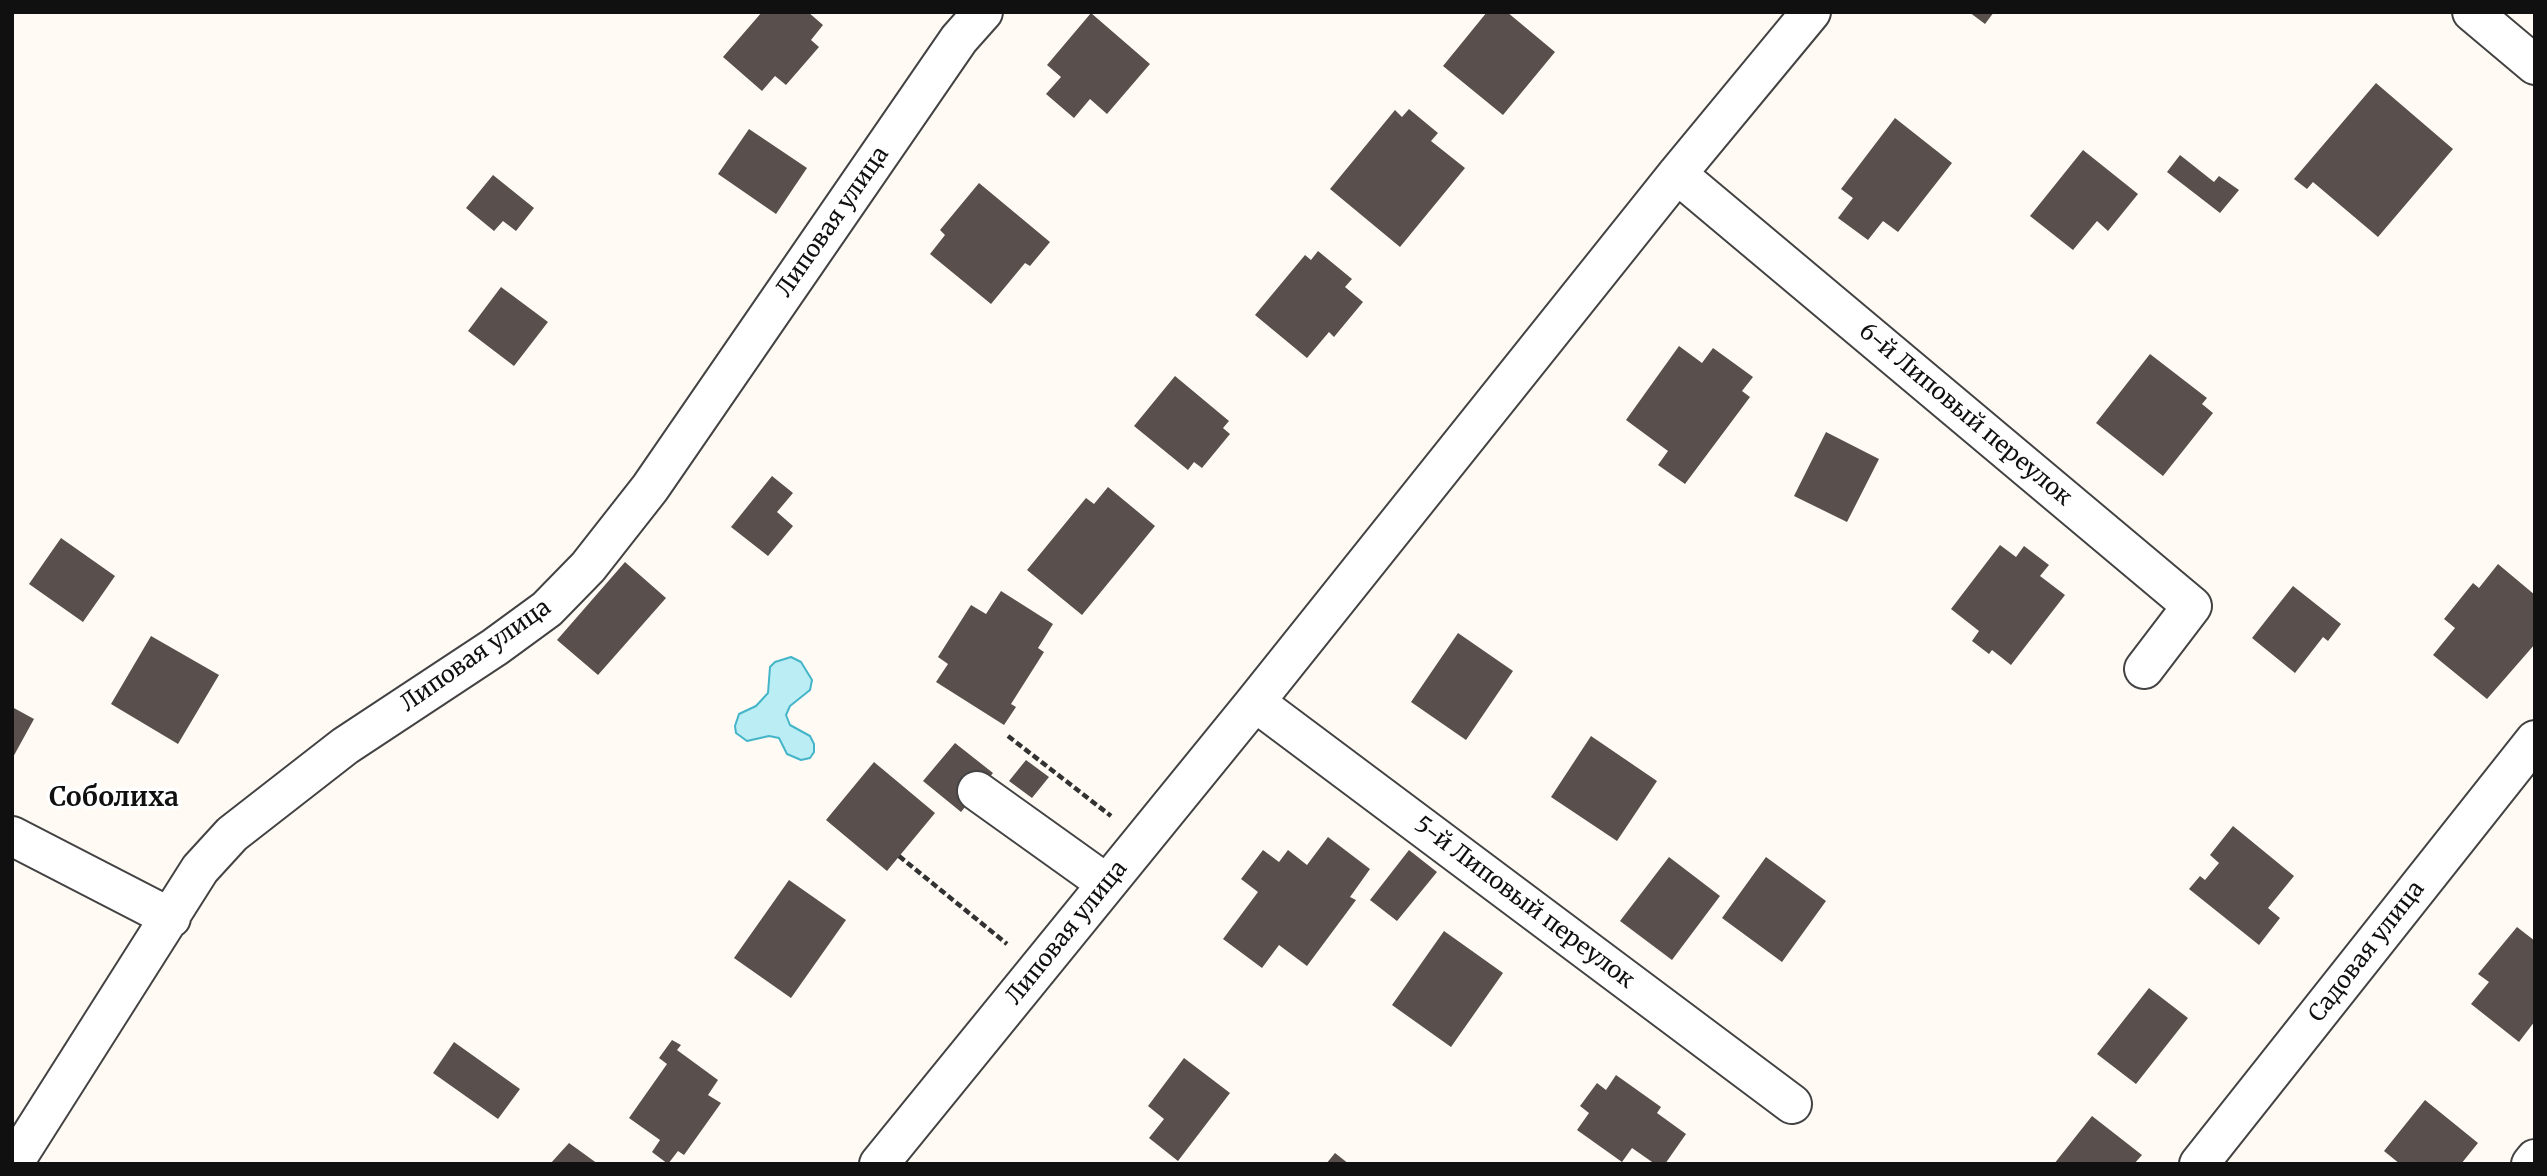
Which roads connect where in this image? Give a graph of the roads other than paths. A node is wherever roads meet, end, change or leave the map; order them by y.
1 (983, 12) edge
2 (1811, 12) edge
3 (2472, 12) edge
4 (2535, 65) edge
5 (1676, 174) junction
6 (2144, 669) dead end
7 (1255, 702) junction
8 (2535, 740) edge
9 (977, 792) dead end
10 (12, 836) edge
11 (1107, 884) junction
12 (171, 918) junction
13 (1792, 1104) dead end
14 (2535, 1159) edge
15 (13, 1164) edge
16 (879, 1164) edge
17 (2199, 1164) edge
18 (2531, 1164) edge

1 - 12 street, Липовая улица
2 - 5 street, Липовая улица
3 - 4 street
5 - 6 street, 6-й Липовый переулок
5 - 7 street, Липовая улица
7 - 11 street, Липовая улица
7 - 13 street, 5-й Липовый переулок
8 - 17 street, Садовая улица
9 - 11 street
10 - 12 street
11 - 16 street, Липовая улица
12 - 15 street, Липовая улица
14 - 18 street

